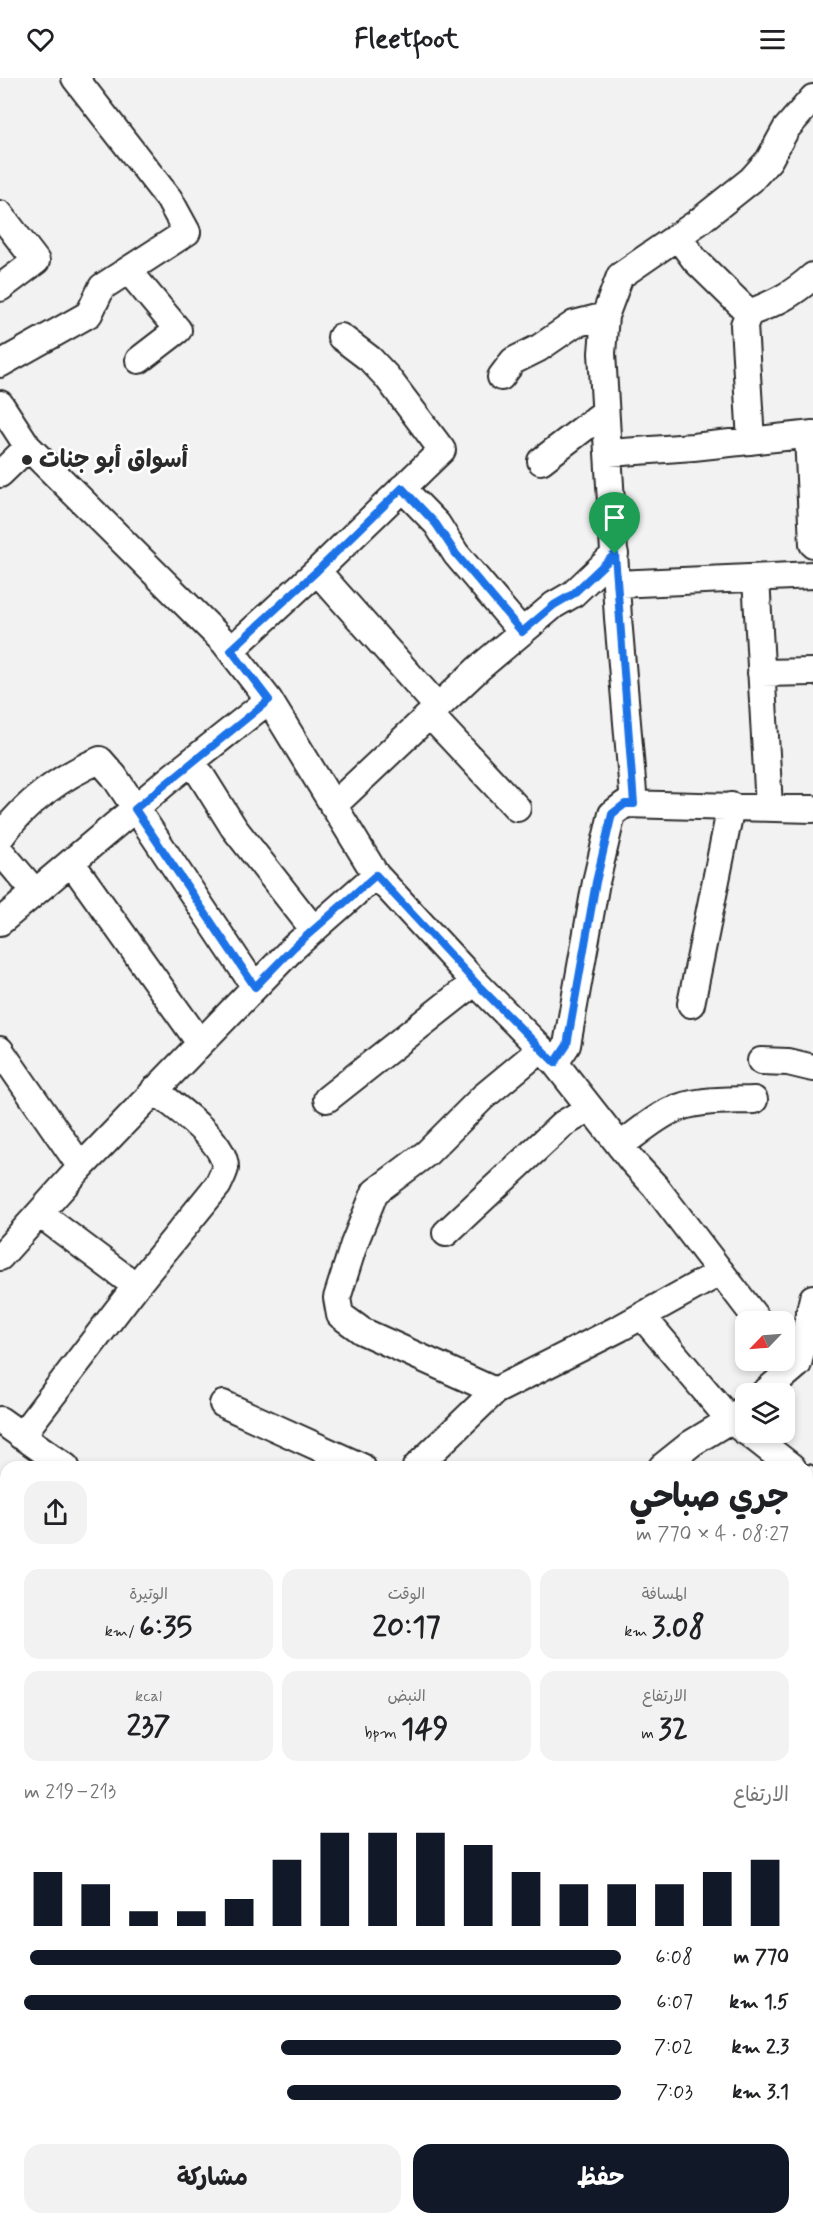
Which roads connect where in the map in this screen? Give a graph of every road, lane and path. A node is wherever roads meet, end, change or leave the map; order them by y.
1 (75, 78) edge
2 (813, 98) edge
3 (0, 214) edge
4 (677, 236) junction
5 (128, 270) junction
6 (813, 276) edge
7 (0, 288) edge
8 (749, 313) junction
9 (605, 316) junction
10 (341, 337) dead end
11 (139, 360) dead end
12 (0, 364) edge
13 (501, 377) dead end
14 (0, 404) edge
15 (606, 412) junction
16 (811, 434) edge
17 (751, 441) junction
18 (28, 447) junction
19 (609, 453) junction
20 (541, 461) dead end
21 (0, 474) edge
22 (402, 488) junction
23 (813, 544) edge
24 (615, 554) junction
25 (317, 571) junction
26 (813, 575) edge
27 (756, 578) junction
28 (616, 584) junction
29 (522, 632) junction
30 (231, 650) junction
31 (813, 672) edge
32 (761, 673) junction
33 (269, 700) junction
34 (434, 711) junction
35 (192, 761) junction
36 (634, 804) junction
37 (333, 806) junction
38 (731, 807) junction
39 (769, 807) junction
40 (517, 808) dead end
41 (135, 809) junction
42 (813, 809) edge
43 (0, 838) edge
44 (0, 852) edge
45 (71, 862) junction
46 (376, 875) junction
47 (35, 892) junction
48 (0, 922) edge
49 (314, 930) junction
50 (475, 982) junction
51 (255, 987) junction
52 (691, 1004) dead end
53 (200, 1043) junction
54 (0, 1050) edge
55 (548, 1056) junction
56 (761, 1061) dead end
57 (813, 1068) edge
58 (154, 1090) junction
59 (327, 1099) dead end
60 (754, 1100) dead end
61 (590, 1108) junction
62 (620, 1146) junction
63 (81, 1167) junction
64 (40, 1214) junction
65 (446, 1233) dead end
66 (0, 1257) edge
67 (721, 1272) junction
68 (136, 1286) junction
69 (813, 1298) edge
70 (751, 1311) edge
71 (642, 1316) junction
72 (799, 1364) edge
73 (776, 1383) edge
74 (495, 1391) junction
75 (223, 1404) dead end
76 (735, 1416) edge
77 (0, 1420) edge
78 (735, 1426) edge
79 (21, 1436) junction
80 (765, 1443) edge
81 (57, 1461) edge
82 (349, 1461) edge
83 (422, 1461) edge
84 (670, 1461) edge
85 (785, 1461) edge

1 - 5 street
2 - 4 street
3 - 7 street
4 - 8 street
4 - 9 street
5 - 11 street
5 - 12 street
6 - 8 street
8 - 17 street
9 - 13 street
9 - 15 street
10 - 22 street
14 - 18 street
15 - 19 street
15 - 20 street
16 - 17 street
16 - 23 street
17 - 19 street
18 - 21 street
18 - 30 street
19 - 24 street
22 - 25 street
22 - 29 street
24 - 28 street
24 - 29 street
25 - 30 street
25 - 34 street
26 - 27 street
27 - 28 street
27 - 32 street
28 - 36 street
29 - 34 street
30 - 33 street
31 - 32 street
32 - 39 street
33 - 35 street
33 - 37 street
34 - 37 street
34 - 40 street
35 - 41 street
35 - 49 street
36 - 38 street
36 - 55 street
37 - 46 street
38 - 39 street
38 - 52 street
39 - 42 street
41 - 43 street
41 - 45 street
41 - 51 street
44 - 47 street
45 - 47 street
45 - 53 street
46 - 49 street
46 - 50 street
47 - 48 street
49 - 51 street
50 - 55 street
50 - 59 street
51 - 53 street
53 - 58 street
54 - 63 street
55 - 61 street
55 - 74 street
56 - 57 street
58 - 63 street
58 - 68 street
60 - 62 street
61 - 62 street
61 - 65 street
62 - 67 street
63 - 64 street
64 - 66 street
64 - 68 street
67 - 70 street
67 - 71 street
68 - 79 street
69 - 72 street
71 - 74 street
71 - 76 street
72 - 73 street
74 - 83 street
75 - 82 street
77 - 79 street
78 - 84 street
79 - 81 street
80 - 85 street

